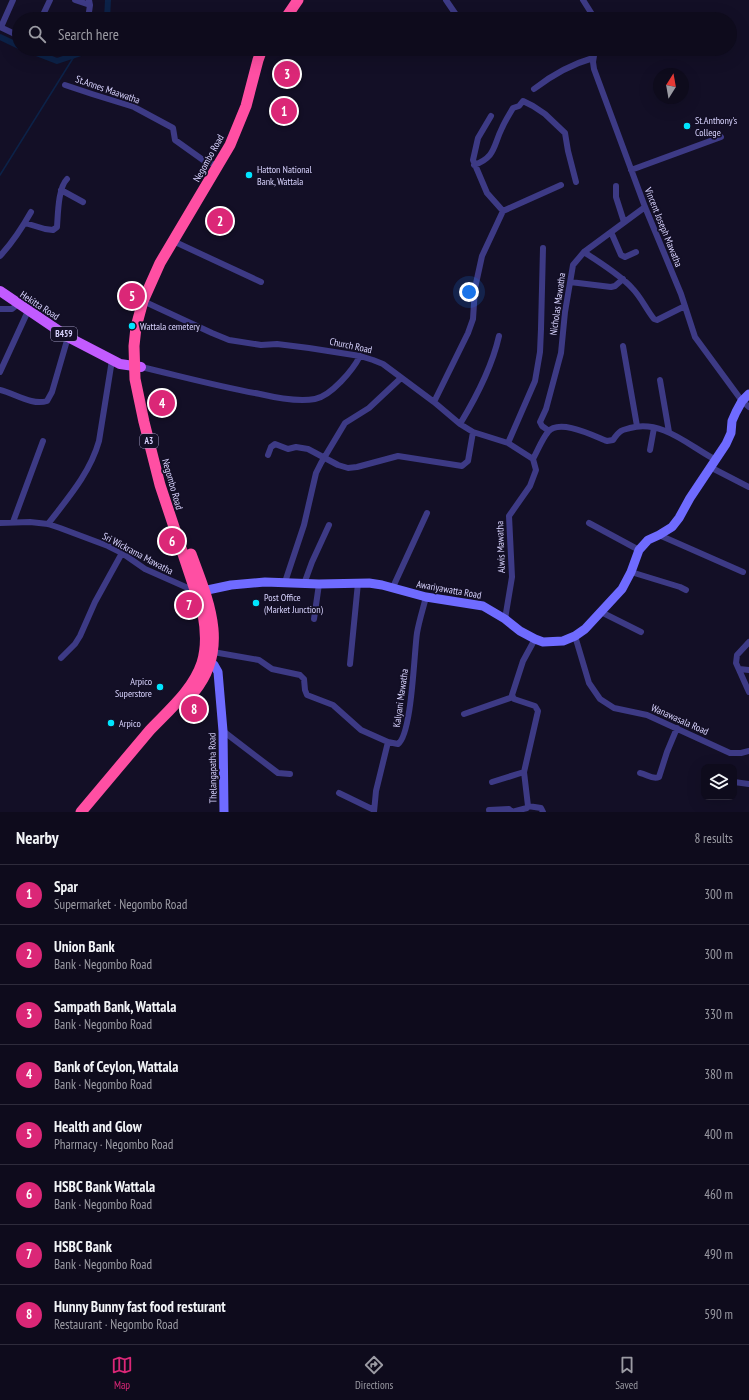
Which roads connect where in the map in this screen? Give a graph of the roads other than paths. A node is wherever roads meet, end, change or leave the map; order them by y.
1 (13, 0) edge
2 (50, 0) edge
3 (75, 0) edge
4 (290, 0) edge
5 (298, 0) edge
6 (446, 0) edge
7 (583, 0) edge
8 (90, 2) edge
9 (44, 12) edge
10 (89, 12) edge
11 (282, 12) edge
12 (290, 12) edge
13 (454, 12) edge
14 (591, 12) edge
15 (0, 27) edge
16 (12, 33) edge
17 (259, 56) edge
18 (267, 56) edge
19 (593, 58) joint
20 (66, 85) dead end
21 (534, 88) dead end
22 (491, 116) dead end
23 (721, 137) dead end
24 (474, 165) junction
25 (218, 166) junction
26 (631, 170) junction
27 (67, 179) dead end
28 (576, 182) dead end
29 (561, 185) dead end
30 (616, 186) dead end
31 (61, 190) junction
32 (83, 202) dead end
33 (644, 207) junction
34 (503, 211) junction
35 (31, 212) dead end
36 (624, 222) junction
37 (25, 224) junction
38 (611, 232) junction
39 (176, 243) junction
40 (543, 248) dead end
41 (584, 252) junction
42 (636, 252) dead end
43 (0, 256) edge
44 (623, 279) junction
45 (261, 282) dead end
46 (570, 282) junction
47 (0, 292) edge
48 (146, 303) junction
49 (18, 304) junction
50 (685, 306) junction
51 (0, 309) edge
52 (28, 311) junction
53 (499, 336) dead end
54 (68, 337) junction
55 (623, 346) dead end
56 (360, 356) junction
57 (112, 360) junction
58 (137, 367) junction
59 (0, 372) edge
60 (400, 378) junction
61 (660, 380) dead end
62 (0, 390) edge
63 (747, 401) edge
64 (434, 402) junction
65 (460, 424) junction
66 (637, 426) junction
67 (654, 428) junction
68 (549, 431) junction
69 (473, 432) junction
70 (669, 432) junction
71 (43, 441) dead end
72 (508, 443) junction
73 (650, 450) dead end
74 (268, 455) dead end
75 (324, 457) junction
76 (533, 459) junction
77 (713, 464) junction
78 (749, 487) edge
79 (427, 513) dead end
80 (13, 522) junction
81 (0, 523) edge
82 (589, 523) dead end
83 (48, 524) junction
84 (328, 525) dead end
85 (659, 535) junction
86 (639, 550) junction
87 (122, 553) junction
88 (631, 572) junction
89 (743, 572) dead end
90 (285, 582) junction
91 (358, 583) junction
92 (304, 584) junction
93 (319, 584) junction
94 (393, 587) junction
95 (686, 590) dead end
96 (200, 591) junction
97 (426, 598) junction
98 (601, 612) junction
99 (314, 619) dead end
100 (506, 619) junction
101 (641, 632) dead end
102 (575, 636) junction
103 (535, 640) junction
104 (749, 642) edge
105 (213, 652) junction
106 (61, 658) dead end
107 (207, 662) junction
108 (350, 664) dead end
109 (739, 669) junction
110 (749, 670) edge
111 (749, 692) edge
112 (513, 698) junction
113 (464, 714) dead end
114 (677, 728) junction
115 (223, 731) junction
116 (388, 742) junction
117 (749, 751) edge
118 (524, 772) junction
119 (640, 772) dead end
120 (290, 774) dead end
121 (492, 782) dead end
122 (737, 782) edge
123 (749, 784) edge
124 (339, 793) dead end
125 (528, 806) junction
126 (489, 810) dead end
127 (374, 811) edge
128 (81, 812) edge
129 (90, 812) edge
130 (224, 812) edge
131 (512, 812) edge
132 (543, 812) edge

1 - 15 street
2 - 9 street
3 - 8 street
4 - 11 highway
5 - 12 highway
6 - 13 street
7 - 14 street
8 - 10 street
15 - 16 street
17 - 25 highway, Negombo Road / A3
18 - 39 highway, Negombo Road / A3
19 - 21 street
19 - 26 street, Vincent Joseph Mawatha
20 - 25 street, St.Annes Maawatha
22 - 24 street
23 - 26 street
24 - 28 street
24 - 34 street
25 - 39 highway, Negombo Road / A3
26 - 33 street, Vincent Joseph Mawatha
27 - 31 street
29 - 34 street
30 - 36 street
31 - 32 street
31 - 37 street
33 - 36 street, Nicholas Mawatha
33 - 50 street, Vincent Joseph Mawatha
34 - 64 street
35 - 37 street
36 - 38 street, Nicholas Mawatha
37 - 43 street
38 - 41 street, Nicholas Mawatha
38 - 42 street
39 - 45 street
39 - 48 highway, Negombo Road / A3
40 - 72 street
41 - 44 street
41 - 46 street, Nicholas Mawatha
44 - 46 street
44 - 50 street
46 - 68 street, Nicholas Mawatha
47 - 49 main road, Hekitta Road / B459
48 - 56 street, Church Road
48 - 58 highway, Negombo Road / A3
49 - 51 street
49 - 52 main road, Hekitta Road / B459
50 - 63 street, Vincent Joseph Mawatha
52 - 54 main road, Hekitta Road / B459
52 - 59 street
53 - 65 street
54 - 57 main road, Hekitta Road / B459
54 - 62 street
55 - 66 street
56 - 58 street
56 - 60 street, Church Road
57 - 58 main road, Hekitta Road / B459
57 - 83 street
58 - 96 highway, Negombo Road / A3
60 - 64 street, Church Road
60 - 75 street
61 - 70 street
63 - 77 street, Awariyawatta Road
64 - 65 street, Church Road
65 - 69 street, Church Road
66 - 67 street
66 - 68 street
67 - 70 street
67 - 73 street
68 - 76 street, Alwis Mawatha
69 - 72 street, Church Road
69 - 75 street
70 - 77 street
71 - 80 street
72 - 76 street, Church Road
74 - 75 street
75 - 90 street
76 - 100 street, Alwis Mawatha
77 - 78 street
77 - 85 street, Awariyawatta Road
79 - 94 street
80 - 81 street, Sri Wickrama Mawatha
80 - 83 street, Sri Wickrama Mawatha
82 - 86 street
83 - 87 street, Sri Wickrama Mawatha
84 - 92 street
85 - 86 street, Awariyawatta Road
85 - 89 street
86 - 88 street, Awariyawatta Road
87 - 96 street, Sri Wickrama Mawatha
87 - 106 street
88 - 95 street
88 - 98 street, Awariyawatta Road
90 - 92 street, Awariyawatta Road
90 - 96 street, Awariyawatta Road
91 - 93 street, Awariyawatta Road
91 - 94 street, Awariyawatta Road
91 - 108 street
92 - 93 street, Awariyawatta Road
93 - 99 street
94 - 97 street, Awariyawatta Road
96 - 105 highway, Negombo Road / A3
96 - 107 highway, Negombo Road / A3
97 - 100 street, Awariyawatta Road
97 - 116 street, Kalyani Mawatha
98 - 101 street
98 - 102 street, Awariyawatta Road
100 - 103 street, Awariyawatta Road
102 - 103 street, Awariyawatta Road
102 - 114 street, Wanawasala Road
103 - 112 street
104 - 109 street
105 - 107 highway, Negombo Road / A3
105 - 116 street
107 - 115 street, Thelangapatha Road
107 - 128 highway, Negombo Road / A3
107 - 129 highway, Negombo Road / A3
109 - 110 street
109 - 111 street
112 - 113 street
112 - 118 street
114 - 117 street, Wanawasala Road
114 - 119 street
115 - 120 street
115 - 130 street, Thelangapatha Road
116 - 127 street
118 - 121 street
118 - 125 street
122 - 123 street
124 - 127 street
125 - 131 street
125 - 132 street
126 - 131 street

